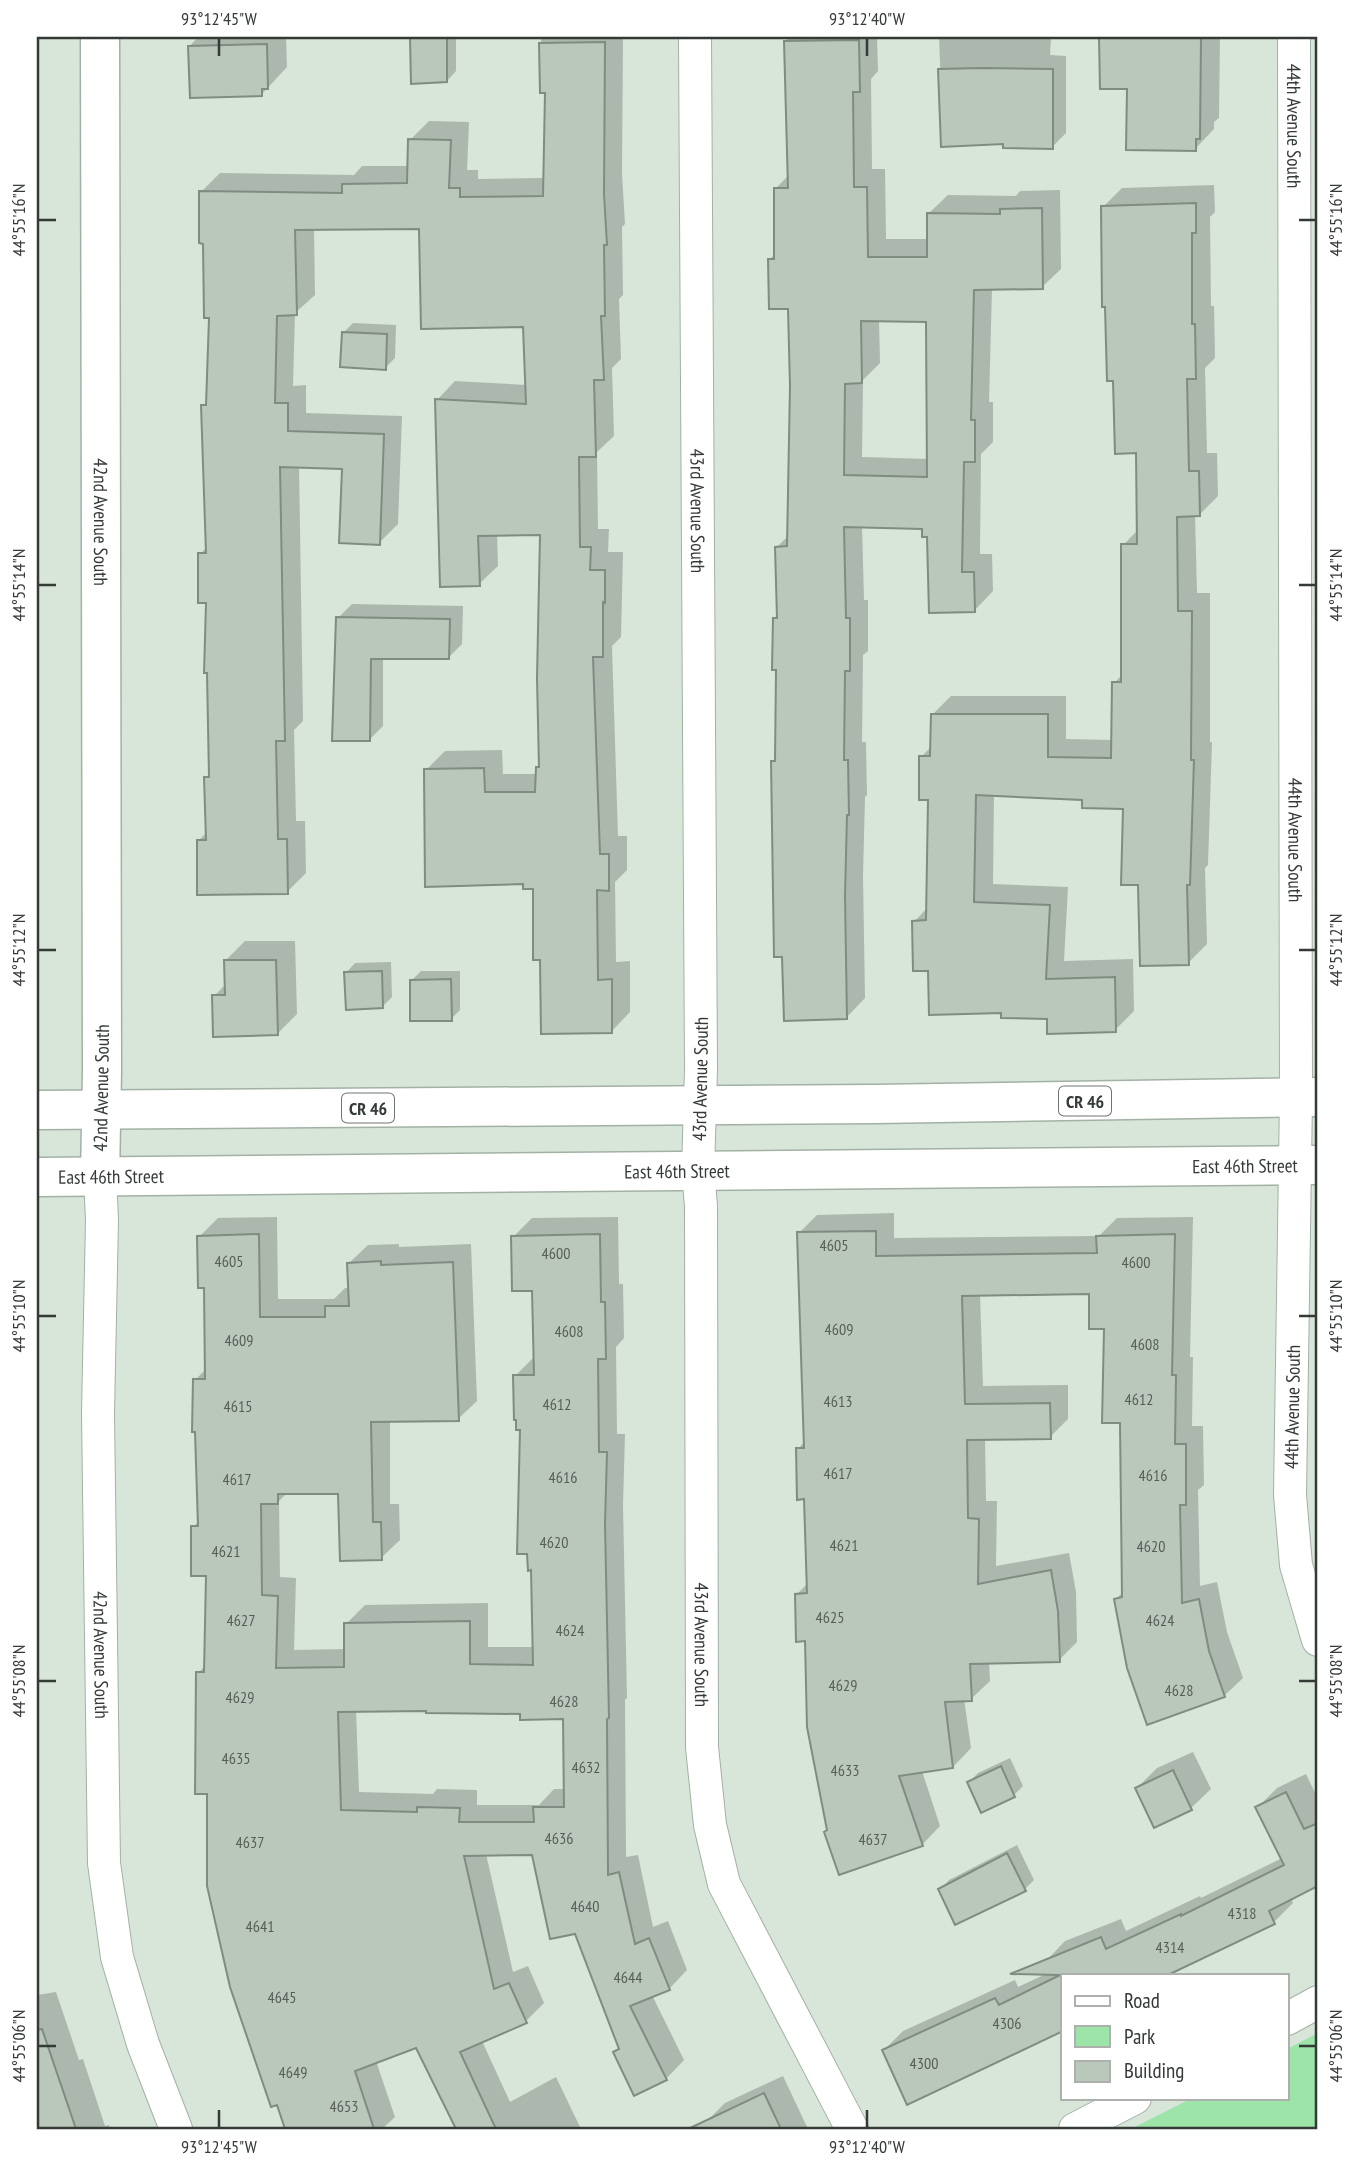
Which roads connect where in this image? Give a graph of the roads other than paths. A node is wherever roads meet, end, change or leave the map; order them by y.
1 (100, 37) edge
2 (695, 37) edge
3 (1294, 37) edge
4 (1307, 1097) edge
5 (700, 1105) junction
6 (37, 1110) edge
7 (101, 1110) junction
8 (1306, 1166) edge
9 (698, 1171) junction
10 (37, 1177) edge
11 (100, 1177) junction
12 (1318, 1640) edge
13 (1318, 2002) edge
14 (1288, 2018) edge
15 (1131, 2100) edge
16 (176, 2129) edge
17 (852, 2129) edge
18 (1075, 2129) edge

1 - 7 main road, 42nd Avenue South
2 - 5 street, 43rd Avenue South
3 - 4 street, 44th Avenue South
4 - 5 main road, CR 46
4 - 8 street, 44th Avenue South
5 - 7 main road, CR 46
5 - 9 street, 43rd Avenue South
6 - 7 main road, CR 46
7 - 11 main road, 42nd Avenue South
8 - 9 main road, East 46th Street
8 - 12 street, 44th Avenue South
9 - 11 main road, East 46th Street
9 - 17 street, 43rd Avenue South
10 - 11 main road, East 46th Street
11 - 16 street, 42nd Avenue South
13 - 14 street
15 - 18 street

